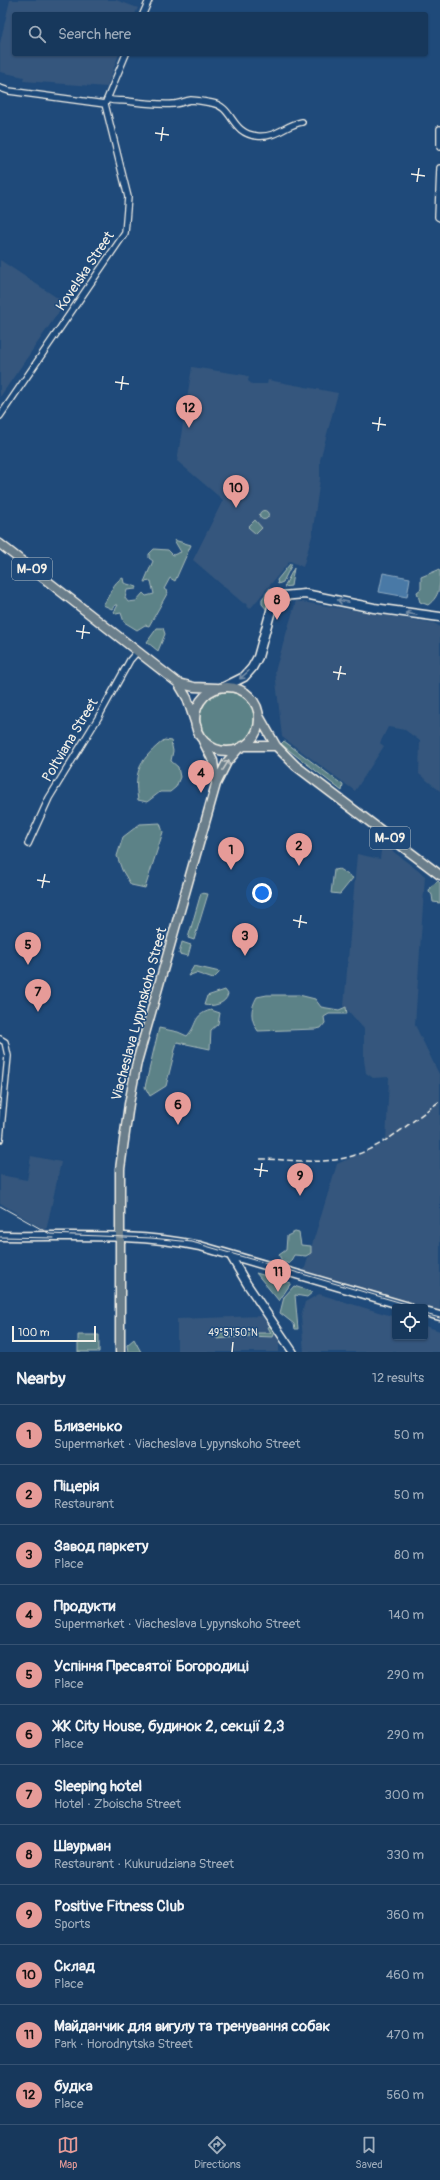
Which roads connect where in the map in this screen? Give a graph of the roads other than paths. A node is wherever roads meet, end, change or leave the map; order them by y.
1 (149, 0) edge
2 (144, 12) edge
3 (125, 56) edge
4 (0, 88) edge
5 (106, 102) junction
6 (302, 122) dead end
7 (439, 129) edge
8 (440, 147) edge
9 (440, 168) edge
10 (439, 218) edge
11 (0, 416) edge
12 (0, 544) edge
13 (440, 617) edge
14 (137, 652) junction
15 (178, 683) junction
16 (221, 687) junction
17 (259, 716) junction
18 (197, 728) junction
19 (202, 738) junction
20 (276, 746) junction
21 (241, 747) junction
22 (216, 784) junction
23 (28, 844) dead end
24 (440, 875) edge
25 (2, 1041) edge
26 (0, 1139) edge
27 (0, 1236) edge
28 (119, 1238) junction
29 (230, 1255) junction
30 (399, 1304) edge
31 (428, 1313) edge
32 (440, 1316) edge
33 (120, 1352) edge
34 (293, 1352) edge

1 - 2 street
3 - 5 street
4 - 5 street
5 - 6 street
5 - 11 street, Kovelska Street
7 - 8 street
9 - 10 street
12 - 14 main road, М-09
13 -> 16 main road
14 - 15 main road, М-09
14 - 23 street, Poltviana Street
15 - 16 main road, М-09
15 - 18 main road, М-09
16 - 17 main road, М-09
16 - 18 main road
17 - 20 main road, М-09
17 - 21 main road
18 - 19 main road, М-09
19 - 21 main road, М-09
19 - 22 main road, Viacheslava Lypynskoho Street
20 - 21 main road, М-09
20 - 24 main road, М-09
22 -> 21 main road, Viacheslava Lypynskoho Street
22 - 28 main road, Viacheslava Lypynskoho Street
25 - 26 street
27 - 28 main road
28 - 29 main road
28 - 33 main road, Viacheslava Lypynskoho Street
29 - 30 main road
29 - 34 street
31 - 32 main road

